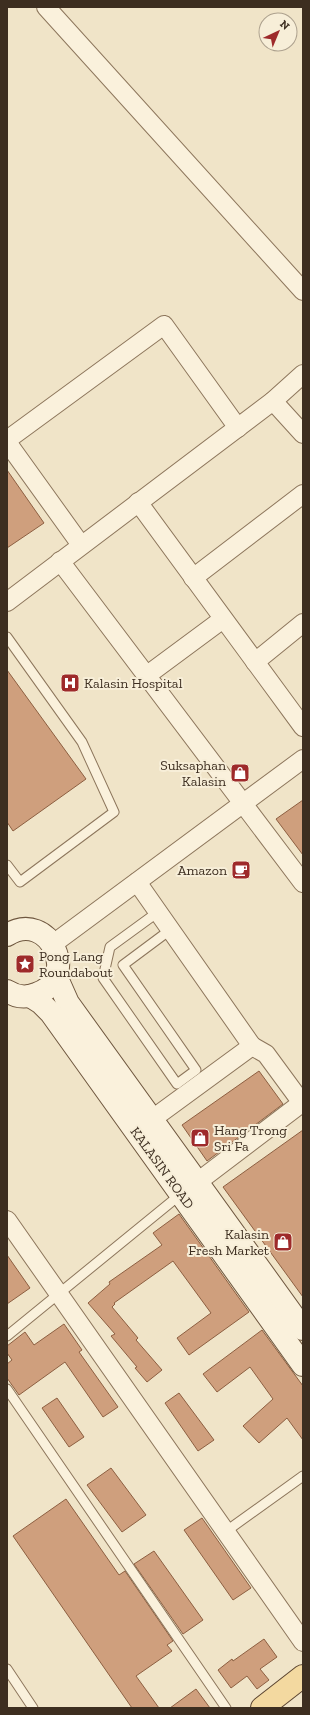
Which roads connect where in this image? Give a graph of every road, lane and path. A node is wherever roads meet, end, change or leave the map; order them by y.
1 (49, 8) edge
2 (303, 291) edge
3 (303, 374) edge
4 (273, 401) junction
5 (238, 428) junction
6 (303, 434) edge
7 (7, 441) edge
8 (303, 494) edge
9 (138, 502) junction
10 (81, 545) junction
11 (60, 561) junction
12 (194, 578) junction
13 (7, 602) edge
14 (223, 619) junction
15 (303, 623) edge
16 (7, 637) edge
17 (255, 662) junction
18 (146, 676) junction
19 (303, 728) edge
20 (303, 759) edge
21 (244, 803) junction
22 (7, 865) edge
23 (137, 882) junction
24 (303, 883) edge
25 (158, 912) junction
26 (12, 926) edge
27 (170, 930) junction
28 (53, 944) junction
29 (56, 976) junction
30 (7, 991) edge
31 (30, 996) junction
32 (252, 1046) junction
33 (303, 1102) edge
34 (152, 1120) junction
35 (189, 1188) junction
36 (7, 1220) edge
37 (59, 1296) junction
38 (303, 1329) edge
39 (7, 1336) edge
40 (303, 1365) edge
41 (7, 1389) edge
42 (303, 1476) edge
43 (225, 1532) junction
44 (303, 1642) edge
45 (7, 1669) edge
46 (303, 1676) edge
47 (33, 1708) edge
48 (226, 1708) edge
49 (262, 1708) edge

1 - 2 street
3 - 4 street
4 - 5 street
4 - 6 street
5 - 7 street
5 - 9 street
7 - 10 street
8 - 12 street
9 - 10 street
9 - 12 street
10 - 11 street
11 - 13 street
11 - 18 street
12 - 14 street
14 - 17 street
14 - 18 street
15 - 17 street
16 - 22 lane
17 - 19 street
18 - 21 street
20 - 21 street
21 - 23 street
21 - 24 street
23 - 25 street
23 - 28 street
25 - 27 street
25 - 27 lane
26 - 28 main road
27 - 32 street
28 - 29 main road
29 - 31 main road
29 - 34 main road, KALASIN ROAD
30 - 31 main road
31 - 35 main road, KALASIN ROAD
32 - 33 street
32 - 34 street
33 - 35 street
34 - 35 main road, KALASIN ROAD
35 - 37 lane
35 - 38 main road, KALASIN ROAD
35 - 40 main road, KALASIN ROAD
36 - 37 street
37 - 39 lane
37 - 43 street
41 - 48 lane
42 - 43 lane
43 - 44 street
45 - 47 lane
46 - 49 main road

